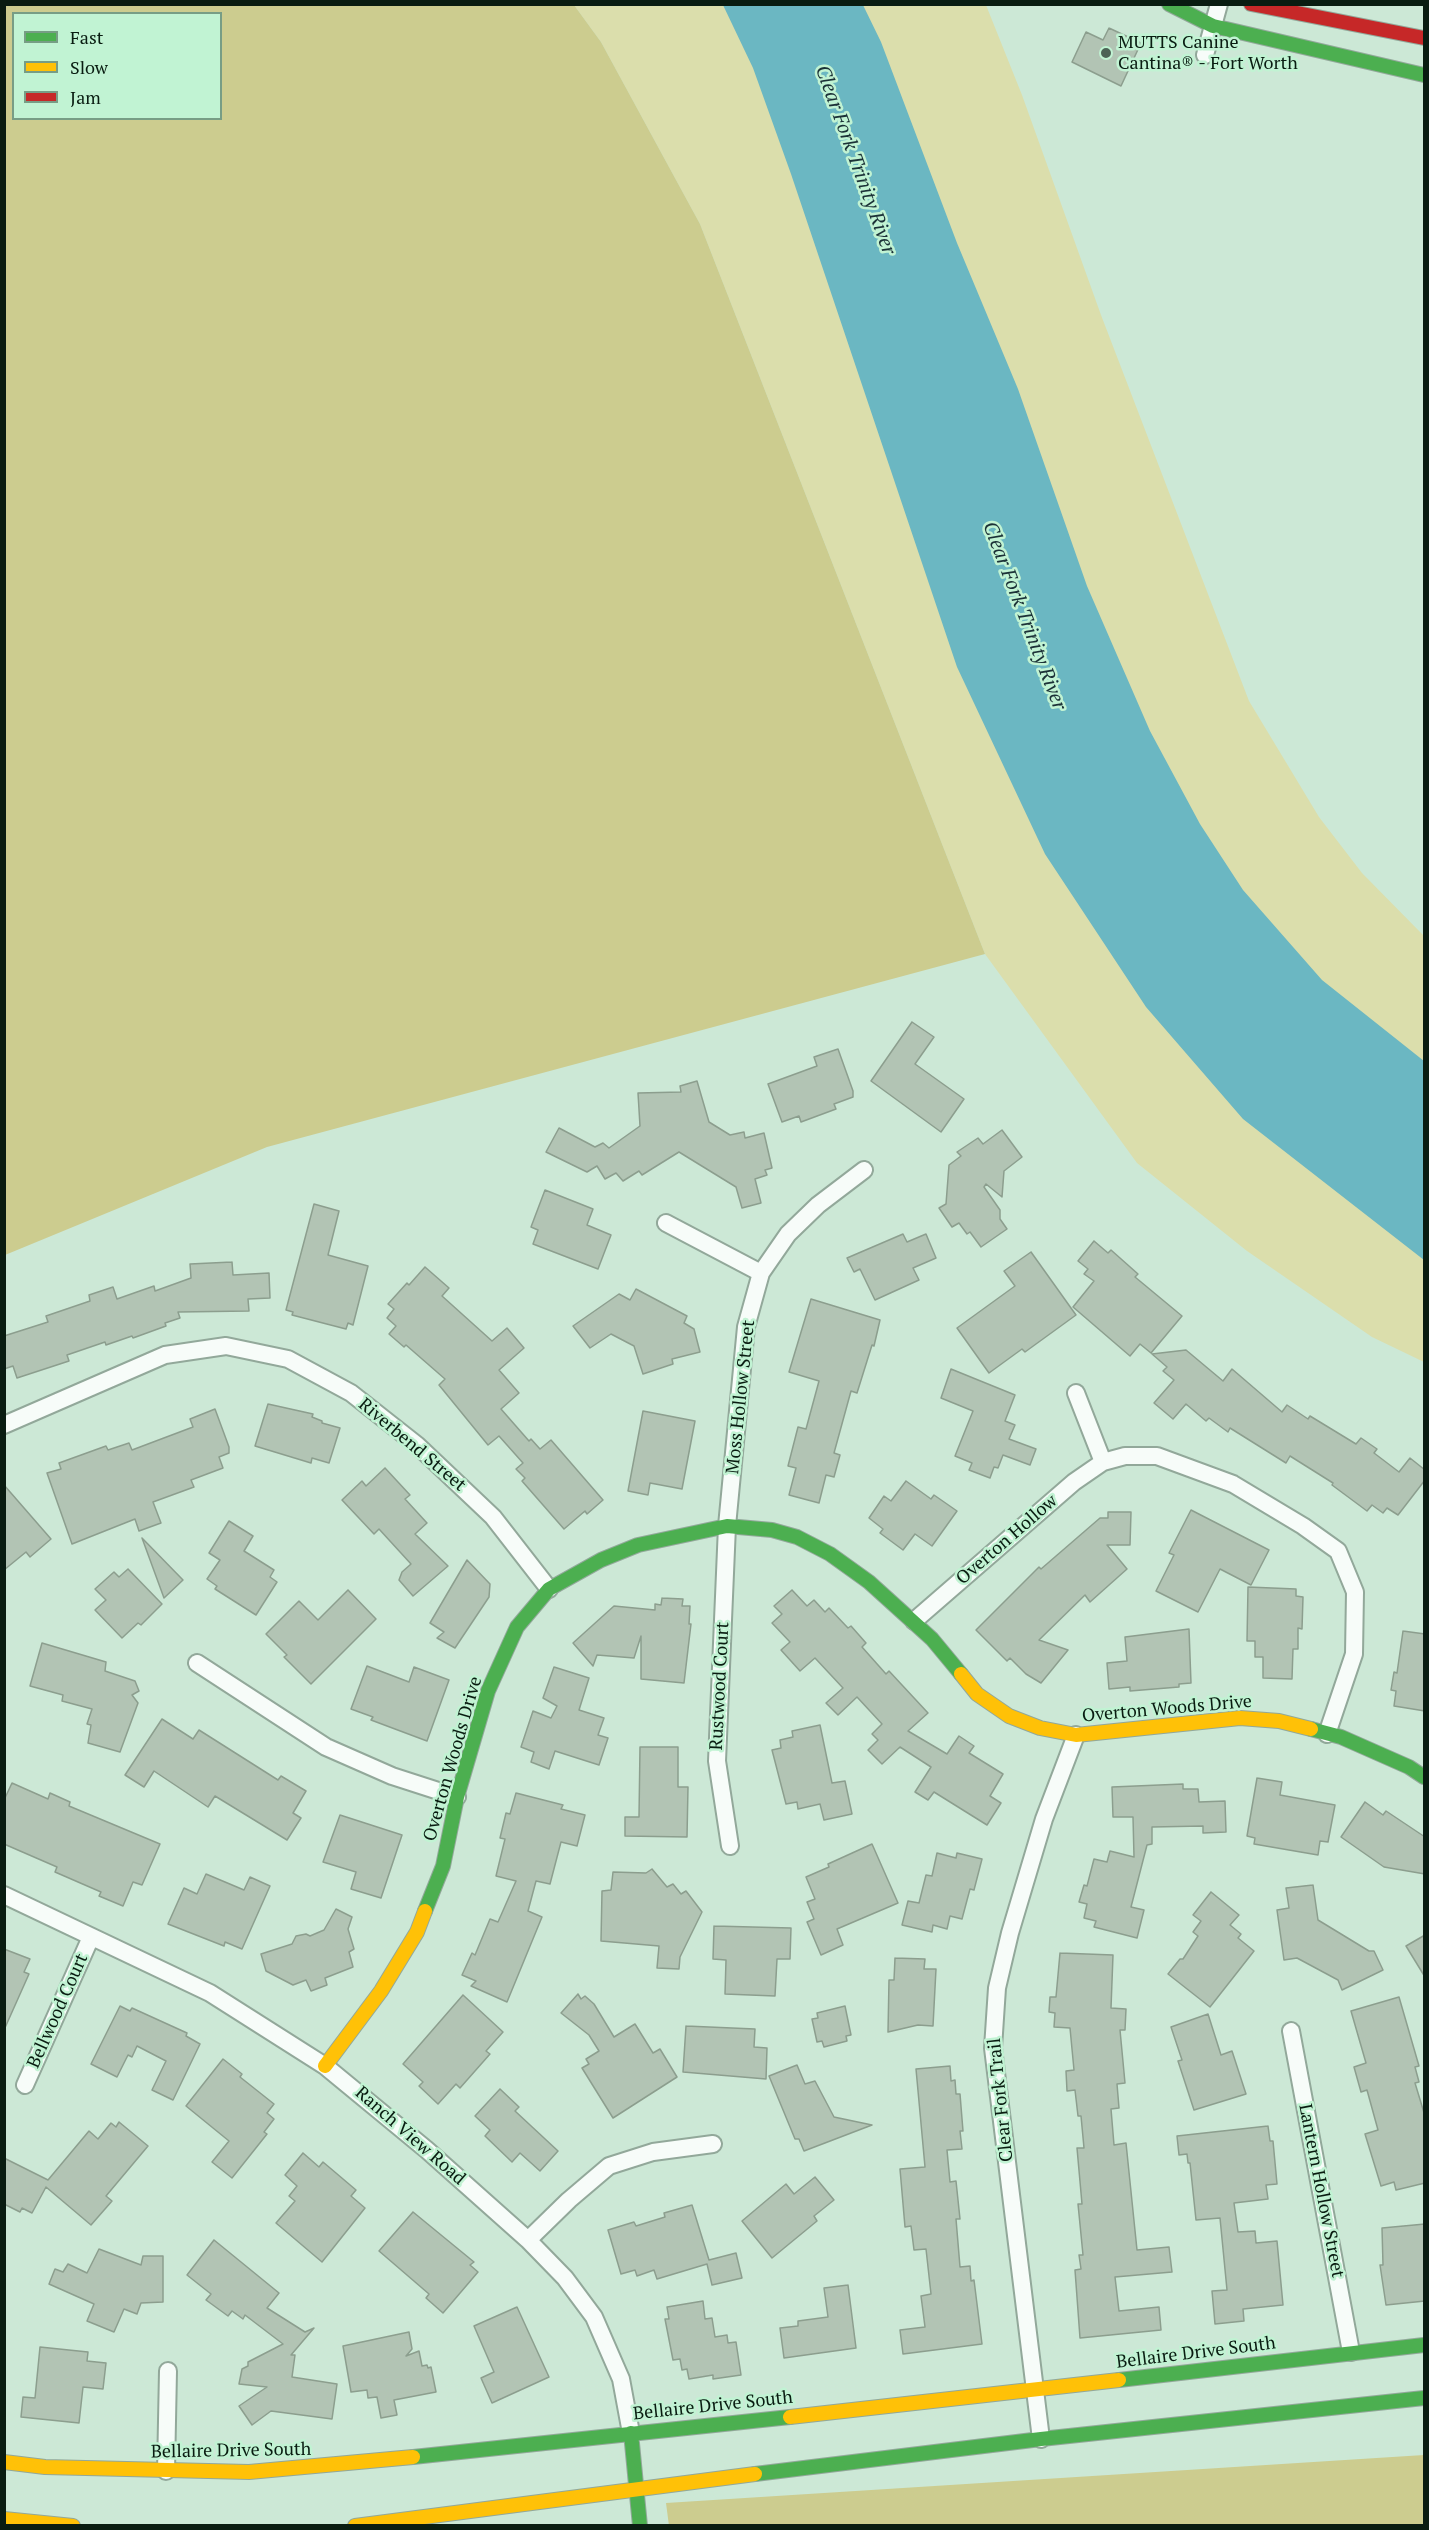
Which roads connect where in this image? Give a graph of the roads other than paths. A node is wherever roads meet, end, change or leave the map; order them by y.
1 (1169, 4) edge
2 (1219, 4) edge
3 (1251, 4) edge
4 (1213, 26) junction
5 (1425, 38) edge
6 (1205, 55) dead end
7 (1425, 75) edge
8 (864, 1170) dead end
9 (666, 1223) dead end
10 (761, 1274) junction
11 (1076, 1393) dead end
12 (4, 1425) edge
13 (1103, 1462) junction
14 (727, 1526) junction
15 (549, 1589) junction
16 (914, 1622) junction
17 (197, 1663) dead end
18 (1327, 1734) junction
19 (1076, 1735) junction
20 (1425, 1776) edge
21 (457, 1797) junction
22 (730, 1846) dead end
23 (4, 1895) edge
24 (91, 1937) junction
25 (1291, 2031) dead end
26 (325, 2066) junction
27 (25, 2085) dead end
28 (713, 2144) dead end
29 (528, 2240) junction
30 (1425, 2345) edge
31 (1351, 2352) junction
32 (168, 2371) dead end
33 (1036, 2390) junction
34 (1425, 2398) edge
35 (631, 2433) junction
36 (1041, 2439) junction
37 (4, 2462) edge
38 (165, 2471) junction
39 (636, 2488) junction
40 (4, 2519) edge
41 (73, 2526) edge
42 (355, 2526) edge
43 (640, 2526) edge

1 - 4 main road
2 - 4 street
3 - 5 main road
4 - 6 street
4 - 7 main road
8 - 10 street, Moss Hollow Street
9 - 10 street
10 - 14 street, Moss Hollow Street
11 - 13 street
12 - 15 street, Riverbend Street
13 - 16 street, Overton Hollow
13 - 18 street, Overton Hollow
14 - 15 main road, Overton Woods Drive
14 - 16 main road, Overton Woods Drive
14 - 22 street, Rustwood Court
15 - 21 main road, Overton Woods Drive
16 - 19 main road, Overton Woods Drive
17 - 21 street
18 - 19 main road, Overton Woods Drive
18 - 20 main road, Overton Woods Drive
19 - 33 street, Clear Fork Trail
21 - 26 main road, Overton Woods Drive
23 - 24 street, Ranch View Road
24 - 26 street, Ranch View Road
24 - 27 street, Bellwood Court
25 - 31 street, Lantern Hollow Street
26 - 29 street, Ranch View Road
28 - 29 street
29 - 35 street, Ranch View Road
30 - 31 main road, Bellaire Drive South
31 - 33 main road, Bellaire Drive South
32 - 38 street
33 - 35 main road, Bellaire Drive South
33 - 36 street, Clear Fork Trail
34 - 36 main road
35 - 38 main road, Bellaire Drive South
35 - 39 main road, Ranch View Road
36 - 39 main road
37 - 38 main road, Bellaire Drive South
39 - 42 main road
39 - 43 main road, Ranch View Road
40 - 41 main road

